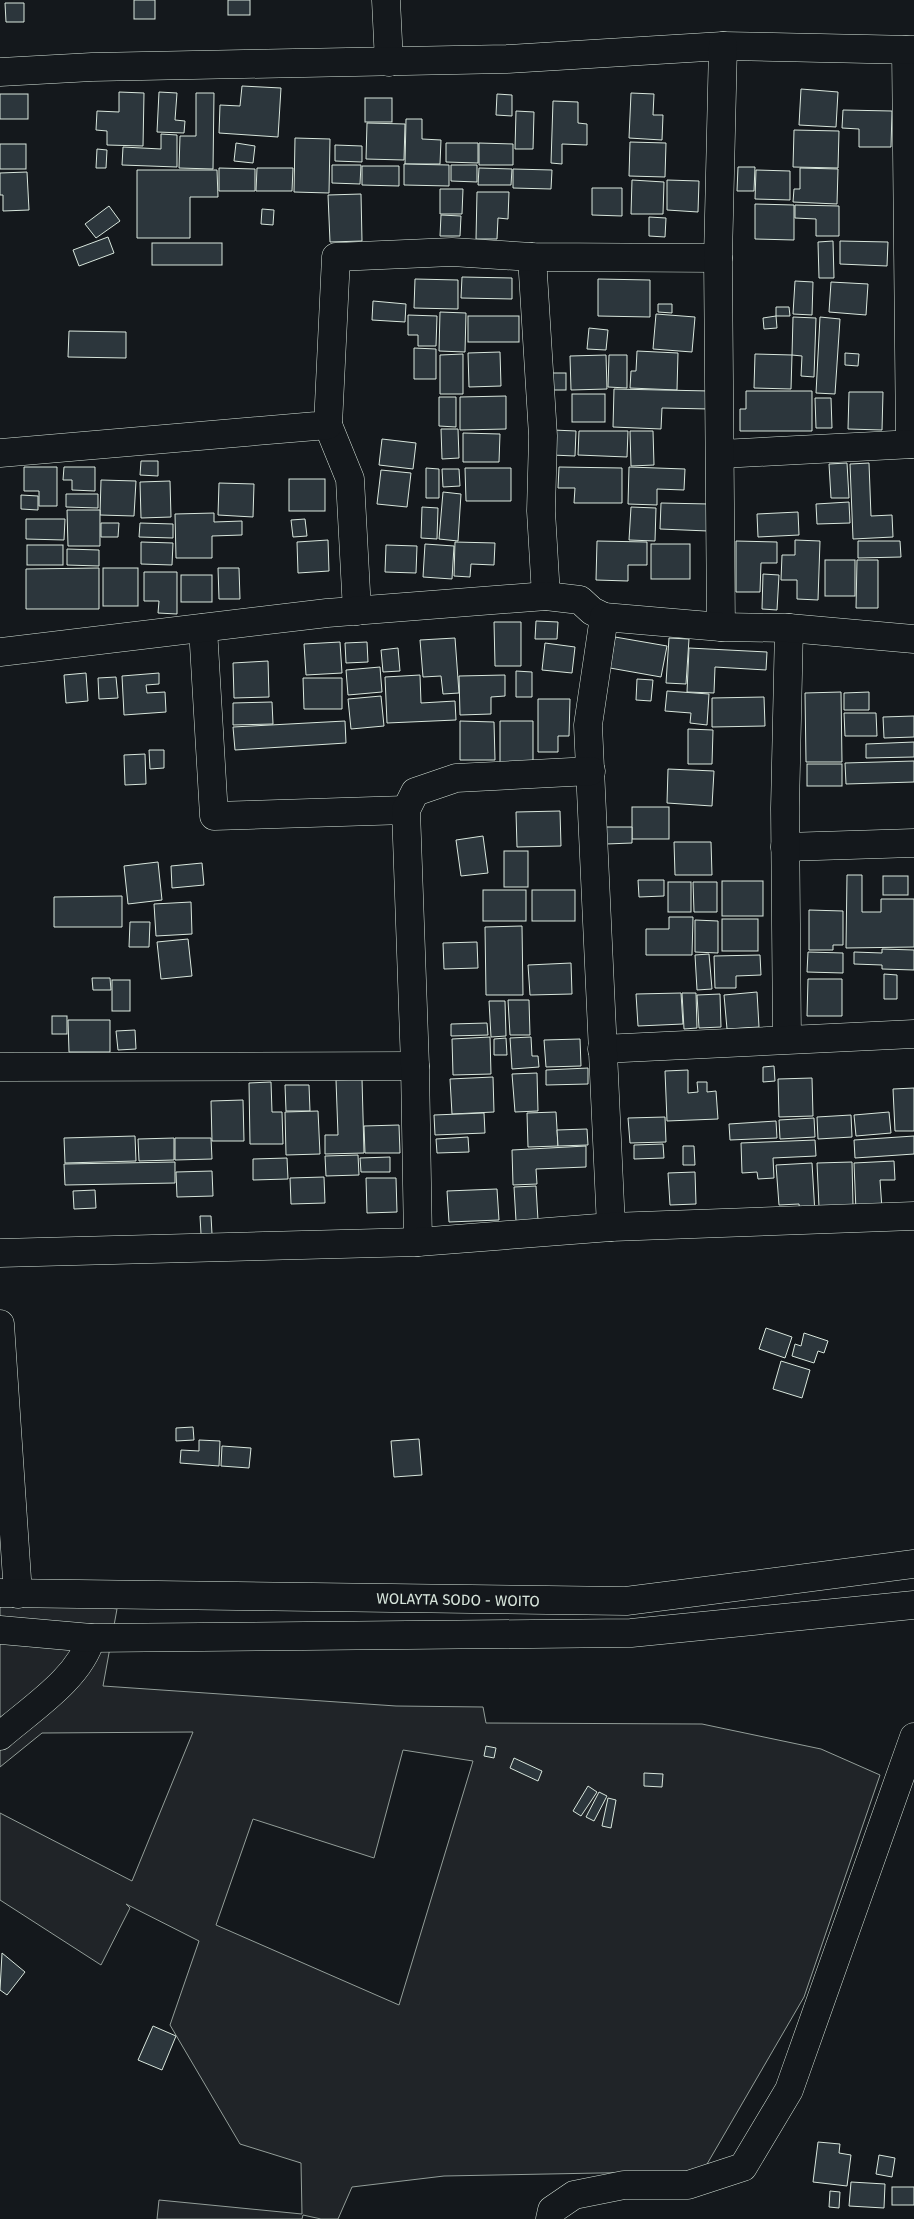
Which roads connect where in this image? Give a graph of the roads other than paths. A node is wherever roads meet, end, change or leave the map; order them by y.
1 (386, 0) edge
2 (723, 46) junction
3 (910, 50) edge
4 (389, 62) junction
5 (0, 72) edge
6 (532, 257) junction
7 (718, 258) junction
8 (911, 258) edge
9 (328, 425) junction
10 (912, 444) edge
11 (0, 453) edge
12 (721, 454) junction
13 (546, 596) junction
14 (357, 611) junction
15 (604, 617) junction
16 (721, 627) junction
17 (203, 628) junction
18 (789, 628) junction
19 (914, 639) edge
20 (0, 652) edge
21 (591, 771) junction
22 (406, 810) junction
23 (914, 843) edge
24 (785, 847) junction
25 (914, 1034) edge
26 (787, 1039) junction
27 (602, 1049) junction
28 (415, 1066) junction
29 (0, 1067) edge
30 (914, 1216) edge
31 (611, 1227) junction
32 (418, 1242) junction
33 (0, 1253) edge
34 (0, 1324) edge
35 (914, 1564) edge
36 (9, 1594) edge
37 (914, 1605) edge
38 (0, 1630) edge
39 (91, 1638) junction
40 (0, 1736) edge
41 (914, 1737) edge
42 (550, 2219) edge

1 - 4 main road
2 - 3 main road
2 - 4 main road
2 - 7 main road
3 - 8 main road
4 - 5 main road
6 - 7 main road
6 - 9 main road
6 - 13 main road
7 - 12 main road
8 - 10 main road
9 - 11 main road
9 - 14 main road
10 - 12 main road
12 - 16 main road
13 - 14 main road
13 - 15 main road
14 - 17 main road
15 - 16 main road
15 - 21 main road
16 - 18 main road
17 - 20 main road
17 - 22 main road
18 - 19 main road
18 - 24 main road
21 - 22 main road
21 - 27 main road
22 - 28 main road
23 - 24 main road
24 - 26 main road
25 - 26 main road
26 - 27 main road
27 - 31 main road
28 - 29 main road
28 - 32 main road
30 - 31 main road
31 - 32 main road
32 - 33 main road
34 - 36 main road
35 - 36 main road, WOLAYTA SODO - WOITO
37 - 39 main road
38 - 39 main road
39 - 40 main road
41 - 42 main road

